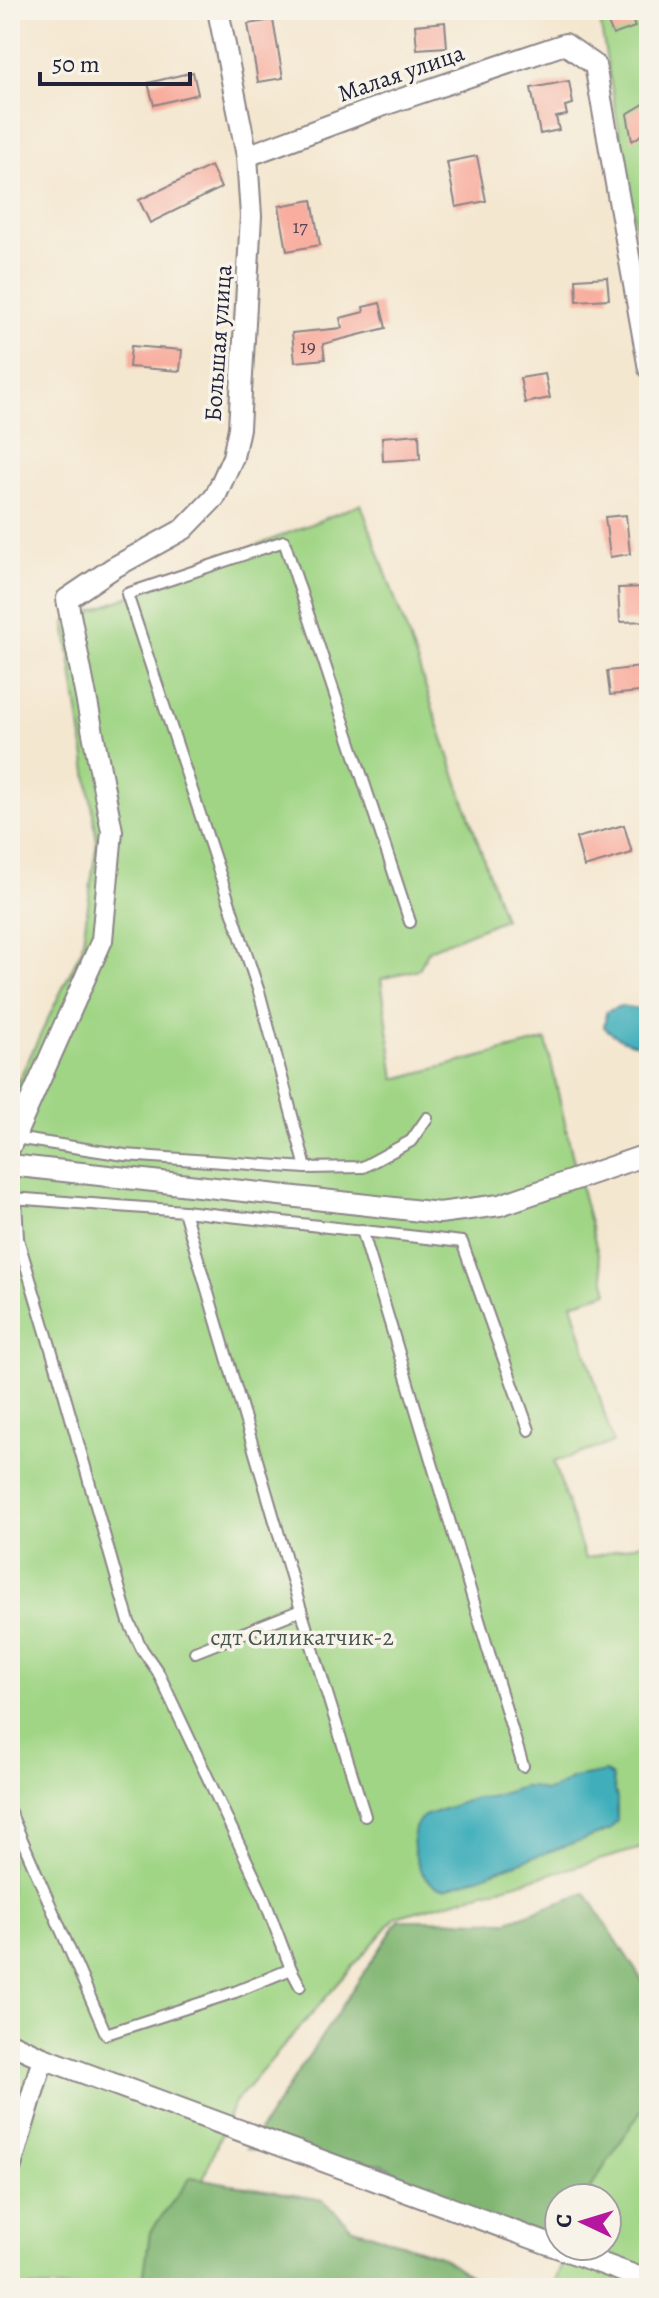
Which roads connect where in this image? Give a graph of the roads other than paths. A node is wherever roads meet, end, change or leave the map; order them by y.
1 (218, 10) edge
2 (247, 156) junction
3 (649, 369) edge
4 (410, 922) dead end
5 (427, 1118) dead end
6 (13, 1142) edge
7 (649, 1154) edge
8 (10, 1165) edge
9 (306, 1168) junction
10 (13, 1199) edge
11 (184, 1211) junction
12 (362, 1230) junction
13 (14, 1241) edge
14 (529, 1430) dead end
15 (301, 1610) junction
16 (195, 1652) dead end
17 (523, 1766) dead end
18 (10, 1812) edge
19 (365, 1816) dead end
20 (291, 1969) junction
21 (300, 1986) dead end
22 (10, 2043) edge
23 (43, 2058) junction
24 (10, 2169) edge
25 (649, 2281) edge

1 - 2 street, Большая улица
2 - 3 street, Малая улица
2 - 6 street, Большая улица
4 - 9 lane
5 - 9 lane
6 - 9 lane
7 - 8 street
10 - 11 lane
10 - 13 lane
11 - 12 lane
11 - 15 lane
12 - 14 lane
12 - 17 lane
13 - 20 lane
15 - 16 lane
15 - 19 lane
18 - 20 lane
20 - 21 lane
22 - 23 street
23 - 24 street
23 - 25 street

